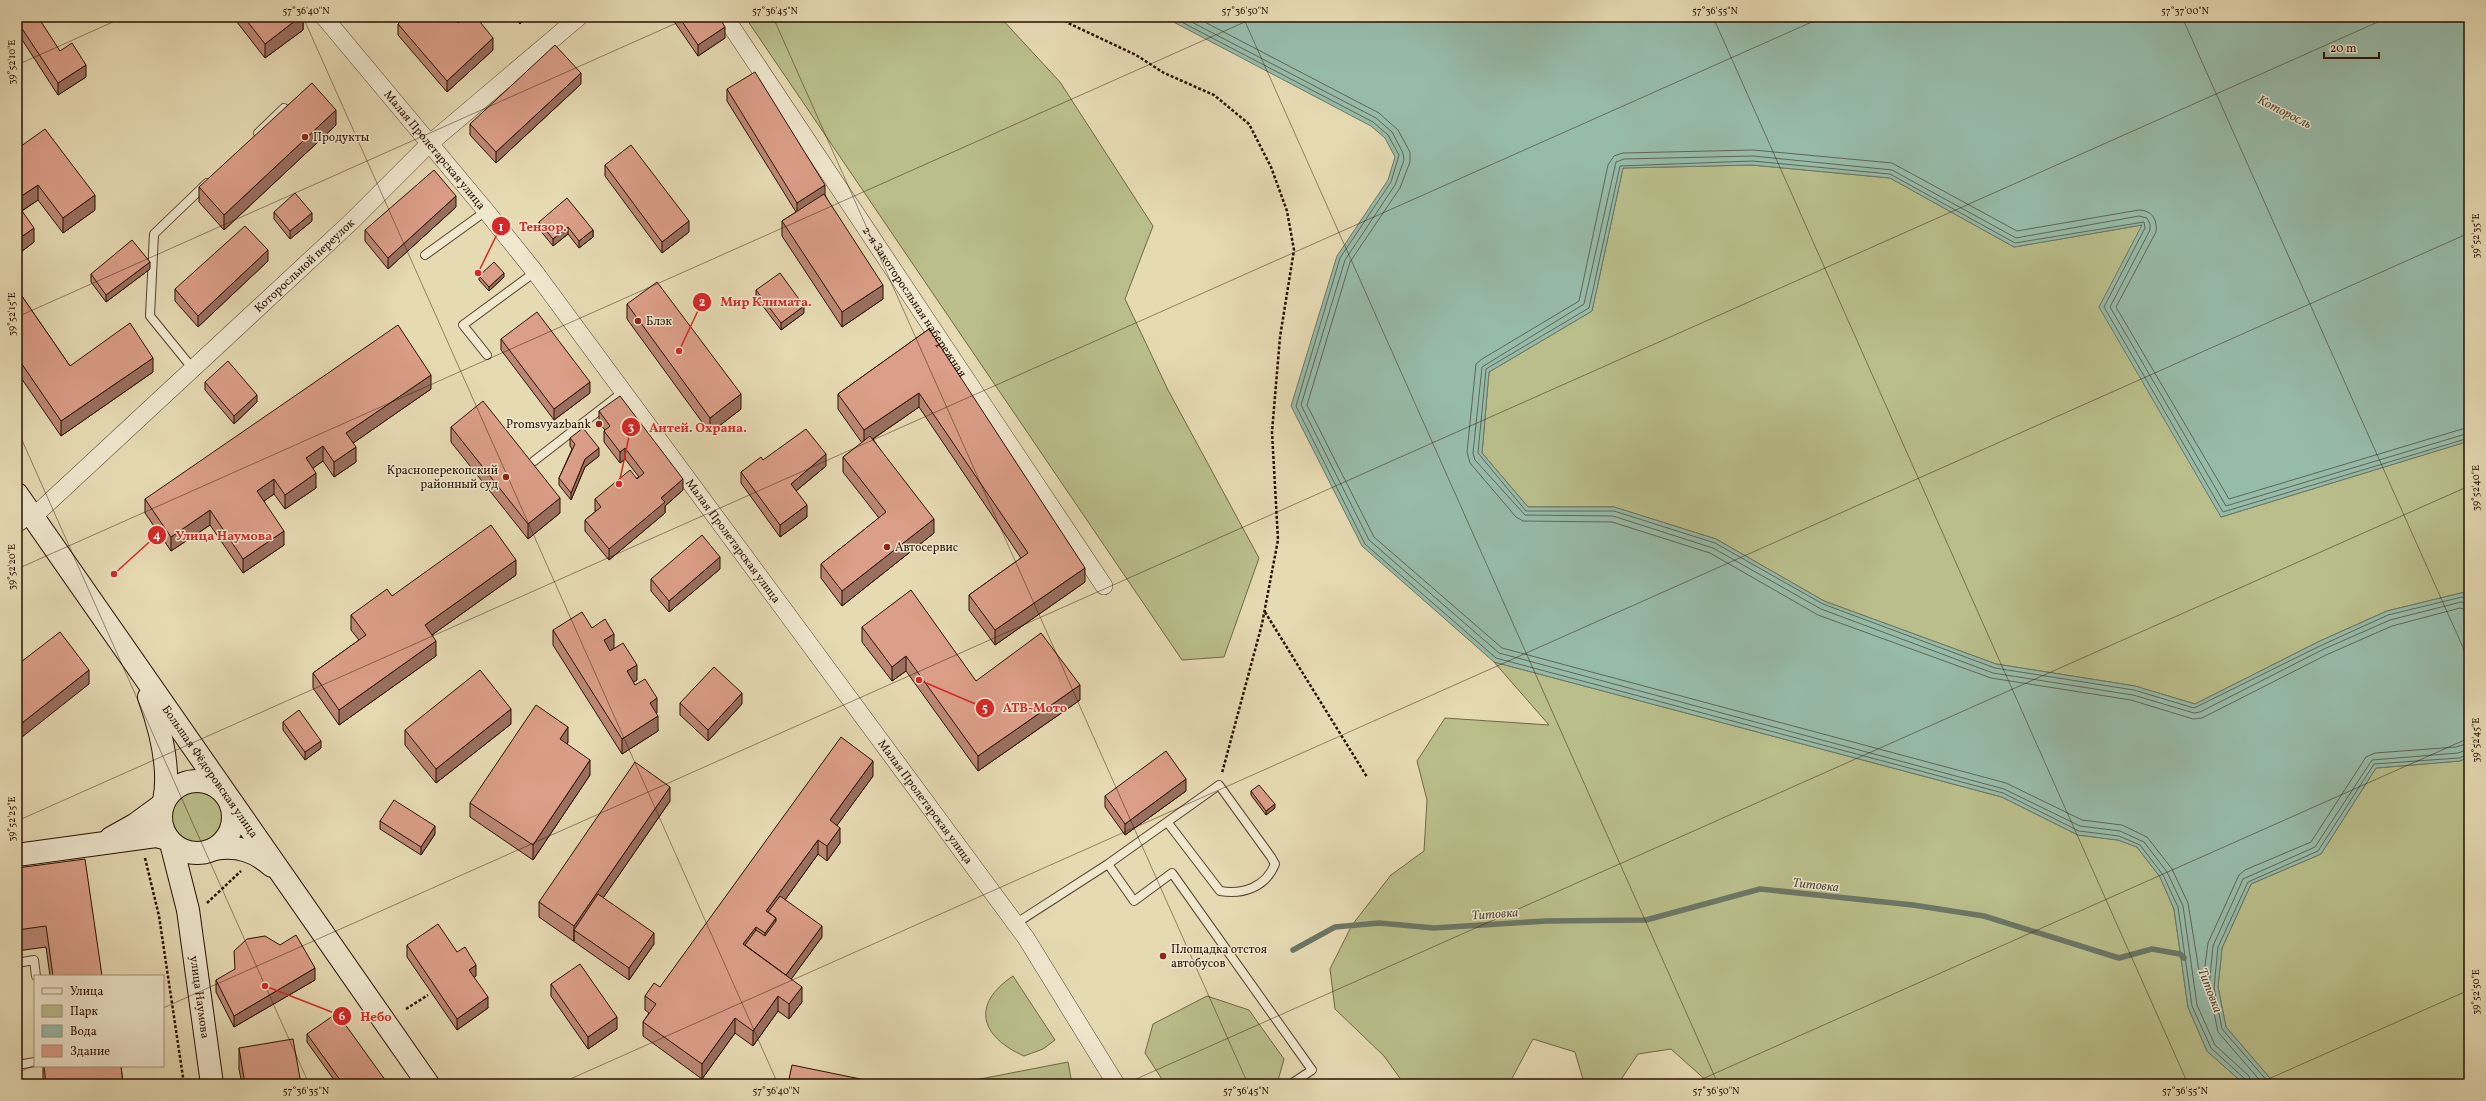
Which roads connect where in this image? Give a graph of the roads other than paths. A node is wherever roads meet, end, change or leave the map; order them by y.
1 (324, 17) edge
2 (579, 17) edge
3 (725, 17) edge
4 (284, 108) edge
5 (250, 141) edge
6 (429, 144) junction
7 (211, 179) edge
8 (486, 210) junction
9 (425, 255) dead end
10 (535, 272) junction
11 (487, 355) dead end
12 (193, 369) junction
13 (623, 392) junction
14 (534, 461) dead end
15 (17, 494) edge
16 (25, 523) edge
17 (1104, 586) dead end
18 (139, 672) junction
19 (226, 796) junction
20 (163, 803) junction
21 (1168, 823) junction
22 (169, 841) junction
23 (91, 846) junction
24 (212, 850) junction
25 (17, 855) edge
26 (1108, 864) junction
27 (280, 872) junction
28 (196, 909) junction
29 (1015, 924) junction
30 (17, 963) edge
31 (36, 975) edge
32 (34, 1062) edge
33 (17, 1065) edge
34 (212, 1084) edge
35 (428, 1084) edge
36 (1116, 1084) edge
37 (1291, 1084) edge

1 - 6 street, Малая Пролетарская улица
2 - 6 street, Которосльной переулок
3 - 17 street, 2-я Закоторосльная набережная
4 - 5 lane
6 - 8 street, Малая Пролетарская улица
6 - 12 street, Которосльной переулок
7 - 12 lane
8 - 9 lane
8 - 10 street, Малая Пролетарская улица
10 - 11 lane
10 - 13 street, Малая Пролетарская улица
12 - 16 street, Которосльной переулок
13 - 14 lane
13 - 29 street, Малая Пролетарская улица
15 - 16 main road, Большая Фёдоровская улица
16 - 18 main road, Большая Фёдоровская улица
18 - 19 main road, Большая Фёдоровская улица
18 - 20 main road, Большая Фёдоровская улица
19 - 20 main road
19 - 24 main road
19 - 27 main road, Большая Фёдоровская улица
20 - 22 main road
20 - 23 main road
21 - 21 lane
21 - 26 lane
22 - 23 main road
22 - 24 main road
22 - 28 main road, улица Наумова
23 - 25 main road
24 - 27 main road, Большая Фёдоровская улица
24 - 28 main road, улица Наумова
26 - 29 lane
26 - 37 lane
27 - 35 main road, Большая Фёдоровская улица
28 - 34 main road, улица Наумова
29 - 36 street, Малая Пролетарская улица
30 - 31 lane
32 - 33 lane

